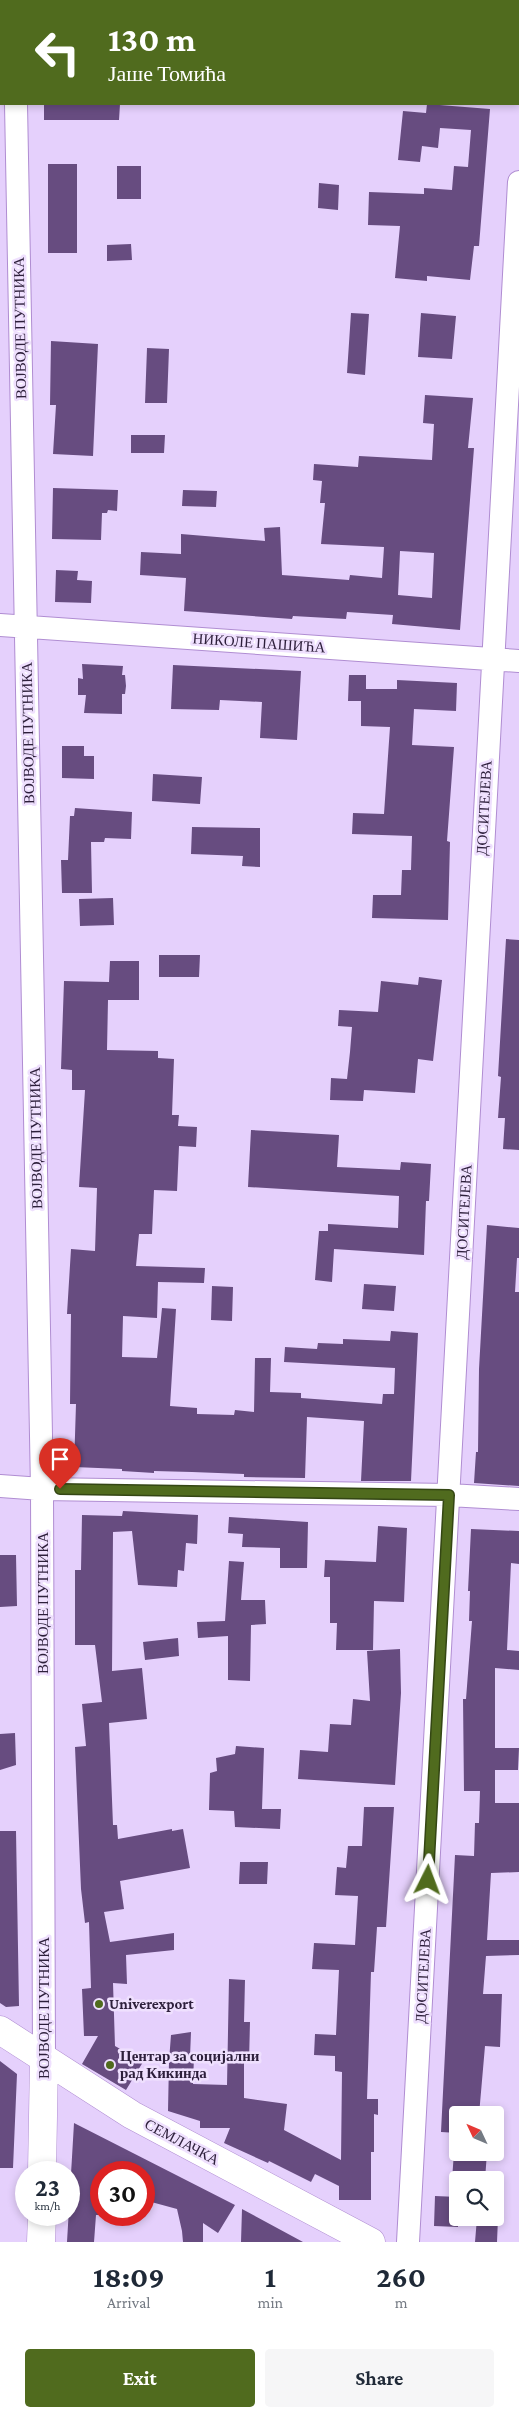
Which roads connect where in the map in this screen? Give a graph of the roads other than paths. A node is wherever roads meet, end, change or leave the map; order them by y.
1 (16, 105) edge
2 (519, 182) edge
3 (0, 625) edge
4 (26, 627) junction
5 (492, 659) junction
6 (519, 661) edge
7 (0, 1486) edge
8 (42, 1489) junction
9 (449, 1495) junction
10 (519, 1499) edge
11 (0, 2030) edge
12 (44, 2060) junction
13 (42, 2161) edge
14 (42, 2226) edge
15 (41, 2242) edge
16 (371, 2242) edge
17 (408, 2242) edge

1 - 4 street, ВОЈВОДЕ ПУТНИКА
2 - 5 street, ДОСИТЕЈЕВА
3 - 4 street, НИКОЛЕ ПАШИЋА
4 - 5 street, НИКОЛЕ ПАШИЋА
4 - 8 street, ВОЈВОДЕ ПУТНИКА
5 - 6 street, НИКОЛЕ ПАШИЋА
5 - 9 street, ДОСИТЕЈЕВА
7 - 8 street
8 - 9 street
8 - 12 street, ВОЈВОДЕ ПУТНИКА
9 - 10 street
9 - 17 street, ДОСИТЕЈЕВА
11 - 12 main road, СЕМЛАЧКА
12 - 13 main road, ВОЈВОДЕ ПУТНИКА
12 - 16 main road, СЕМЛАЧКА
14 - 15 main road

